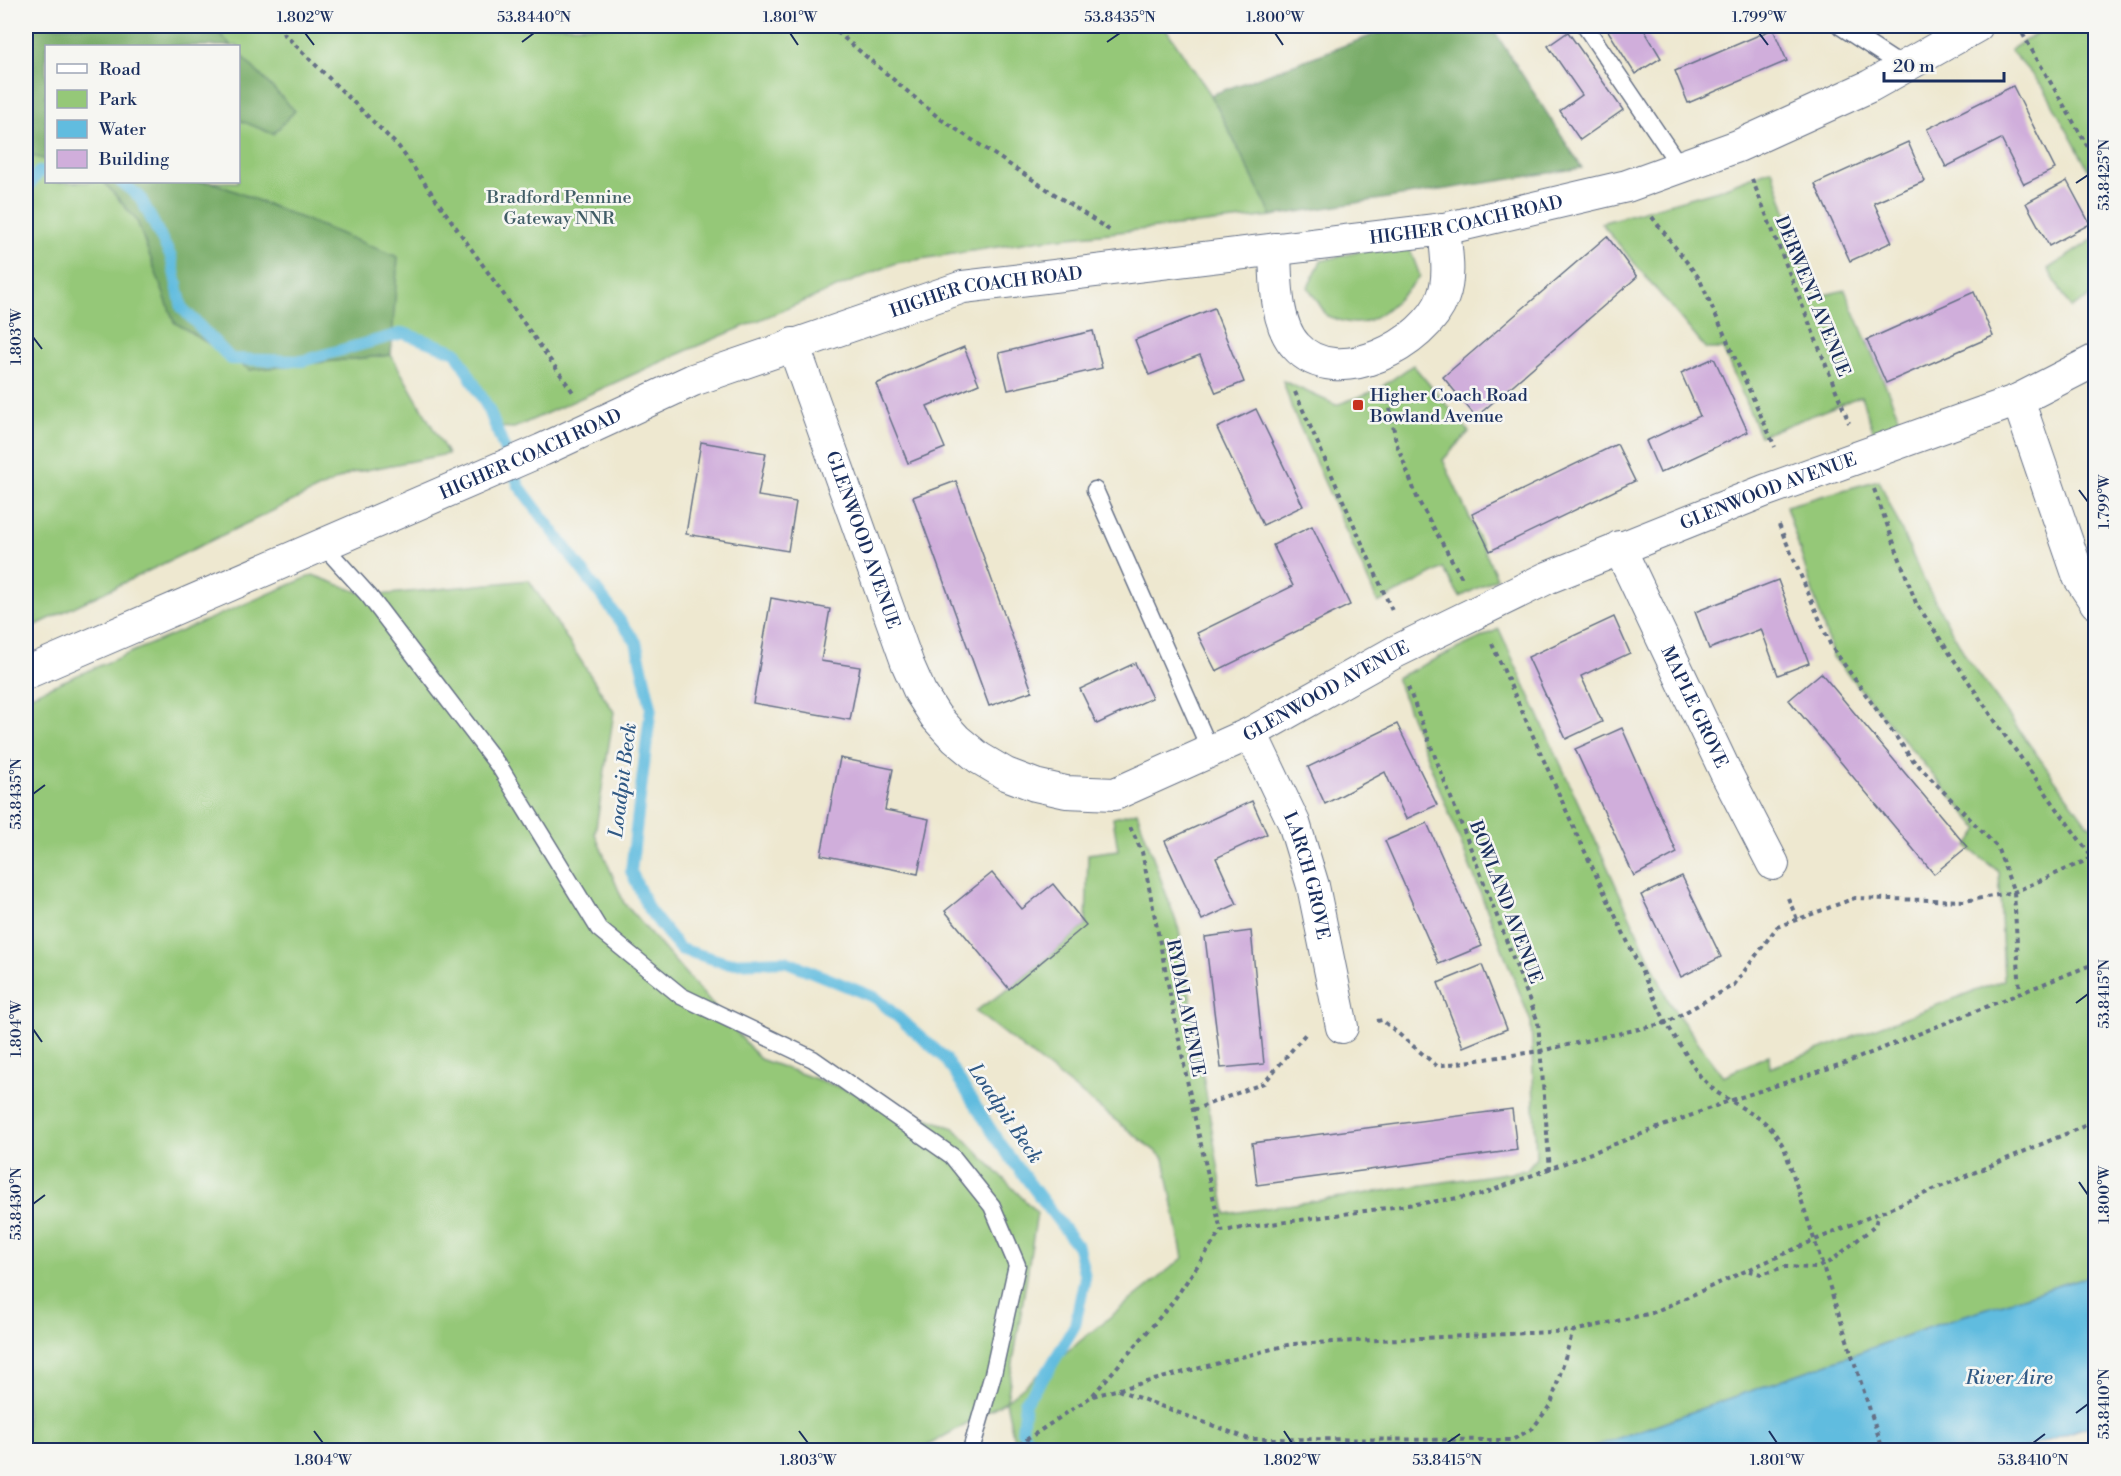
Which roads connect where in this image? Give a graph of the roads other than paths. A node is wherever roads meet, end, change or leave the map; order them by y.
1 (1585, 26) edge
2 (1840, 26) edge
3 (1977, 26) edge
4 (1903, 67) junction
5 (1681, 168) junction
6 (1444, 229) junction
7 (1275, 249) junction
8 (794, 344) junction
9 (2096, 360) edge
10 (2018, 400) junction
11 (1095, 490) dead end
12 (322, 544) junction
13 (1619, 547) junction
14 (2096, 603) edge
15 (26, 674) edge
16 (1251, 733) junction
17 (1211, 753) junction
18 (1773, 864) dead end
19 (1342, 1027) road end
20 (971, 1450) edge

1 - 5 lane
2 - 4 lane
3 - 4 street, HIGHER COACH ROAD
4 - 5 street, HIGHER COACH ROAD
5 - 6 street, HIGHER COACH ROAD
6 - 7 street, HIGHER COACH ROAD
6 - 7 street
7 - 8 street, HIGHER COACH ROAD
8 - 12 street, HIGHER COACH ROAD
8 - 17 street, GLENWOOD AVENUE
9 - 10 street, GLENWOOD AVENUE
10 - 13 street, GLENWOOD AVENUE
10 - 14 street
11 - 17 lane
12 - 15 street, HIGHER COACH ROAD
12 - 20 lane
13 - 16 street, GLENWOOD AVENUE
13 - 18 street, MAPLE GROVE
16 - 17 street, GLENWOOD AVENUE
16 - 19 street, LARCH GROVE

